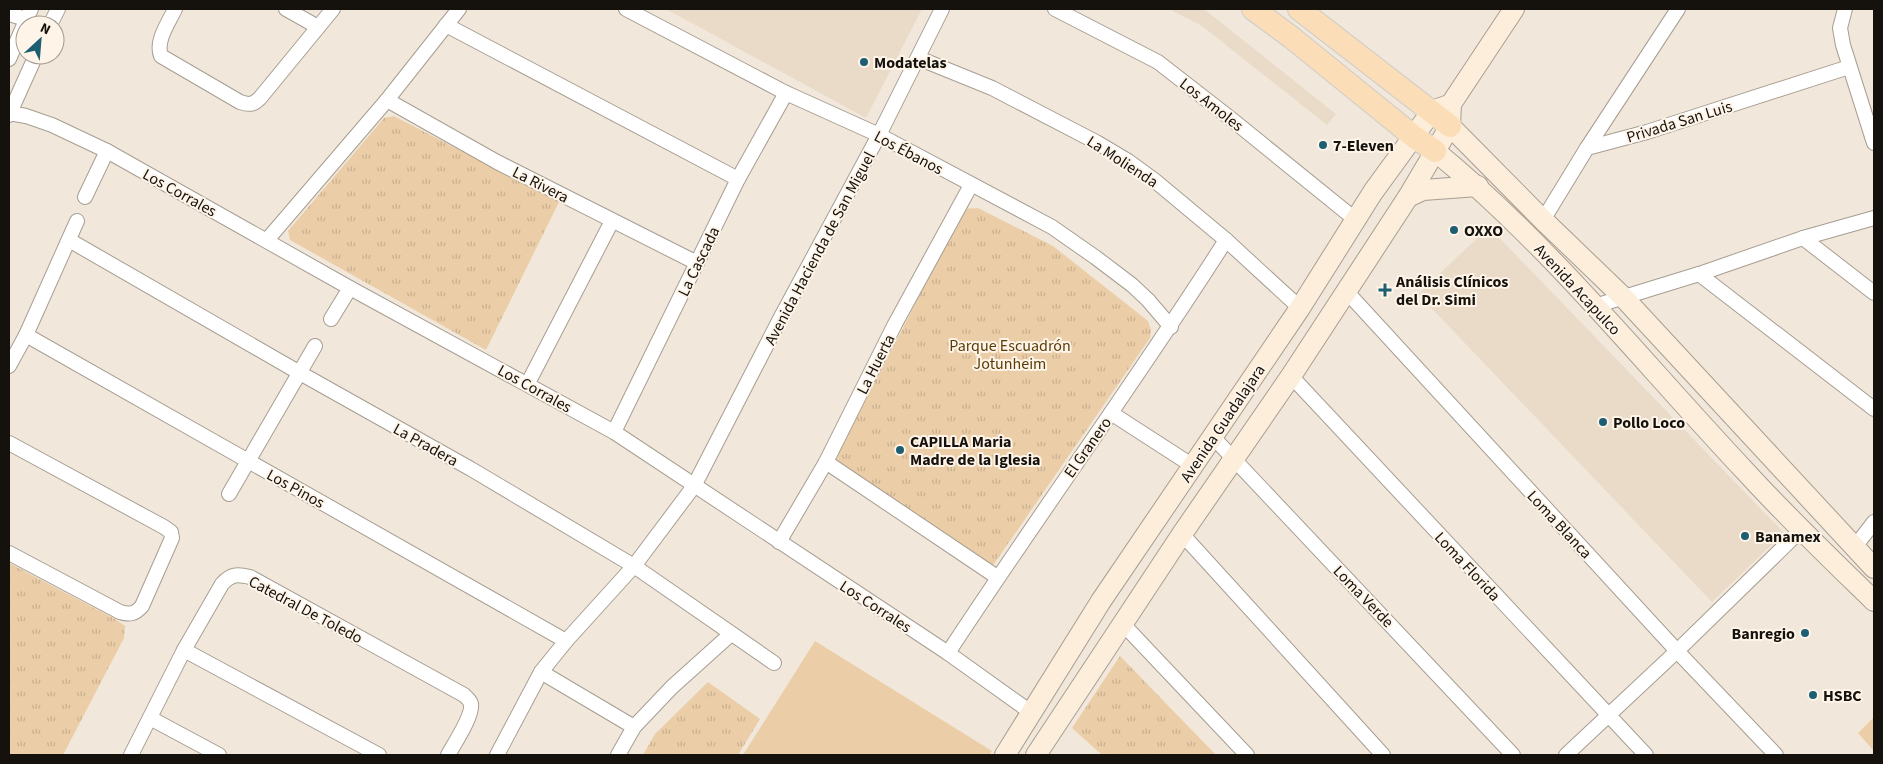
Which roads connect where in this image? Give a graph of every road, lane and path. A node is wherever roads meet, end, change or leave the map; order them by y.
1 (175, 9) edge
2 (286, 9) edge
3 (333, 9) edge
4 (459, 9) edge
5 (626, 9) edge
6 (942, 9) edge
7 (1056, 9) edge
8 (1253, 9) edge
9 (1299, 9) edge
10 (1514, 9) edge
11 (1678, 9) edge
12 (1845, 9) edge
13 (9, 14) edge
14 (28, 14) edge
15 (446, 26) junction
16 (318, 27) junction
17 (918, 58) junction
18 (9, 59) edge
19 (31, 65) edge
20 (1849, 67) junction
21 (786, 93) junction
22 (387, 100) junction
23 (1870, 112) edge
24 (9, 114) edge
25 (1444, 114) junction
26 (879, 135) junction
27 (1413, 136) junction
28 (1874, 143) edge
29 (1587, 148) junction
30 (108, 151) junction
31 (1435, 151) junction
32 (738, 178) junction
33 (971, 185) junction
34 (1478, 186) junction
35 (85, 197) dead end
36 (1408, 197) junction
37 (1874, 218) edge
38 (1356, 220) junction
39 (1543, 220) junction
40 (77, 221) dead end
41 (612, 221) junction
42 (1803, 238) junction
43 (69, 240) junction
44 (267, 240) junction
45 (1226, 240) junction
46 (698, 263) junction
47 (1698, 274) junction
48 (350, 288) junction
49 (1346, 292) junction
50 (1874, 293) edge
51 (1623, 297) junction
52 (1595, 306) junction
53 (1300, 308) junction
54 (331, 319) dead end
55 (1171, 328) junction
56 (26, 335) junction
57 (315, 346) dead end
58 (9, 366) edge
59 (300, 373) junction
60 (1291, 376) junction
61 (528, 383) junction
62 (1874, 409) edge
63 (1111, 412) junction
64 (614, 432) junction
65 (1213, 437) junction
66 (9, 443) edge
67 (1233, 459) junction
68 (249, 462) junction
69 (826, 462) junction
70 (1193, 466) junction
71 (694, 486) junction
72 (229, 494) dead end
73 (1874, 522) edge
74 (1802, 529) junction
75 (1182, 534) junction
76 (779, 542) junction
77 (1854, 548) junction
78 (9, 553) edge
79 (634, 566) junction
80 (1874, 568) edge
81 (998, 577) junction
82 (1874, 601) edge
83 (1122, 623) junction
84 (731, 634) junction
85 (566, 641) junction
86 (184, 650) junction
87 (1677, 651) junction
88 (948, 653) junction
89 (774, 664) dead end
90 (541, 672) junction
91 (1032, 713) junction
92 (1608, 716) junction
93 (150, 718) junction
94 (634, 727) junction
95 (131, 755) edge
96 (219, 755) edge
97 (379, 755) edge
98 (448, 755) edge
99 (497, 755) edge
100 (618, 755) edge
101 (1005, 755) edge
102 (1036, 755) edge
103 (1247, 755) edge
104 (1383, 755) edge
105 (1513, 755) edge
106 (1566, 755) edge
107 (1646, 755) edge
108 (1776, 755) edge

1 - 16 street
2 - 16 street
3 - 16 street
4 - 15 street
5 - 21 street, Los Ébanos
6 - 17 street, Avenida Hacienda de San Miguel
7 - 38 street, Los Amoles
8 - 27 main road, Avenida Acapulco
9 - 25 main road, Avenida Acapulco
10 - 25 main road, Avenida Guadalajara
11 - 29 street
12 - 20 street
13 - 14 street
14 - 18 street
15 - 22 street
15 - 32 street
17 - 26 street, Avenida Hacienda de San Miguel
17 - 45 street, La Molienda
19 - 24 street
20 - 23 street
20 - 29 street, Privada San Luis
21 - 26 street, Los Ébanos
21 - 32 street, La Cascada
22 - 41 street, La Rivera
22 - 44 street
23 - 28 street
24 - 30 street, Los Corrales
25 - 27 main road, Avenida Guadalajara
25 - 31 main road, Avenida Guadalajara
25 - 39 main road, Avenida Acapulco
26 - 33 street, Los Ébanos
26 - 71 street, Avenida Hacienda de San Miguel
27 - 31 main road, Avenida Acapulco
27 - 38 main road, Avenida Guadalajara
29 - 39 street
30 - 35 street
30 - 44 street, Los Corrales
31 - 34 main road, Avenida Acapulco
31 - 36 main road, Avenida Guadalajara
32 - 46 street, La Cascada
33 - 55 street, Los Ébanos
33 - 69 street, La Huerta
34 - 36 main road
34 - 52 main road, Avenida Acapulco
36 - 49 main road, Avenida Guadalajara
37 - 42 street
38 - 53 main road, Avenida Guadalajara
39 - 51 main road, Avenida Acapulco
40 - 43 street
41 - 46 street, La Rivera
41 - 61 street
42 - 47 street
42 - 50 street
43 - 56 street
43 - 59 street, La Pradera
44 - 48 street, Los Corrales
45 - 53 street, La Molienda
45 - 55 street, El Granero
46 - 64 street, La Cascada
47 - 51 street
47 - 62 street
48 - 54 street
48 - 61 street, Los Corrales
49 - 60 main road, Avenida Guadalajara
49 - 87 street, Loma Blanca
51 - 52 street
51 - 77 main road, Avenida Acapulco
52 - 74 main road, Avenida Acapulco
53 - 65 main road, Avenida Guadalajara
55 - 63 street, El Granero
56 - 58 street
56 - 68 street, Los Pinos
57 - 59 street
59 - 68 street
59 - 79 street, La Pradera
60 - 67 main road, Avenida Guadalajara
60 - 92 street, Loma Florida
61 - 64 street, Los Corrales
63 - 70 street
63 - 81 street, El Granero
64 - 71 street, Los Corrales
65 - 67 street, Loma Verde
65 - 70 main road, Avenida Guadalajara
66 - 78 street
67 - 75 main road, Avenida Guadalajara
67 - 105 street, Loma Verde
68 - 72 street
68 - 85 street, Los Pinos
69 - 76 street, La Huerta
69 - 81 street
70 - 91 main road, Avenida Guadalajara
71 - 76 street, Los Corrales
71 - 79 street, Avenida Hacienda de San Miguel
73 - 77 street
74 - 82 main road, Avenida Acapulco
74 - 87 street
75 - 83 main road, Avenida Guadalajara
75 - 104 street
76 - 88 street, Los Corrales
77 - 80 main road, Avenida Acapulco
79 - 84 street, La Pradera
79 - 85 street, Avenida Hacienda de San Miguel
81 - 88 street, El Granero
83 - 102 main road, Avenida Guadalajara
83 - 103 street
84 - 89 street, La Pradera
84 - 94 street
85 - 90 street, Avenida Hacienda de San Miguel
86 - 93 street, Catedral De Toledo
86 - 97 street
86 - 98 street, Catedral De Toledo
87 - 92 street
87 - 108 street, Loma Blanca
88 - 91 street, Los Corrales
90 - 94 street
90 - 99 street, Avenida Hacienda de San Miguel
91 - 101 main road, Avenida Guadalajara
92 - 106 street
92 - 107 street, Loma Florida
93 - 95 street, Catedral De Toledo
93 - 96 street
94 - 100 street

